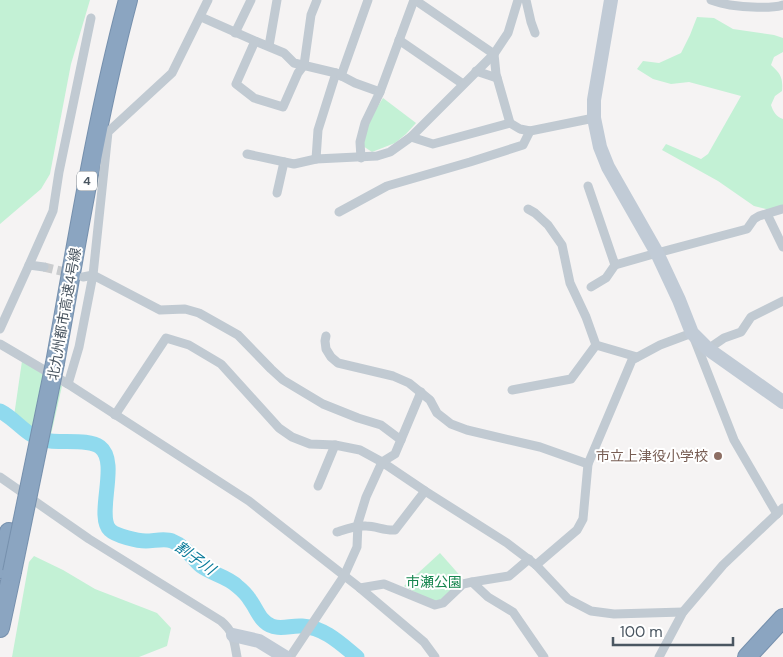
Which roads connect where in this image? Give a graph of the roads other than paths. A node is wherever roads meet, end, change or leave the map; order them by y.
1 (116, 0) edge
2 (128, 0) edge
3 (208, 0) edge
4 (251, 0) edge
5 (277, 0) edge
6 (317, 0) edge
7 (368, 0) edge
8 (414, 0) edge
9 (518, 0) edge
10 (526, 0) edge
11 (611, 0) edge
12 (711, 0) edge
13 (783, 5) edge
14 (201, 17) junction
15 (91, 18) dead end
16 (235, 33) junction
17 (535, 33) dead end
18 (398, 40) junction
19 (255, 41) junction
20 (269, 46) junction
21 (494, 54) junction
22 (304, 65) junction
23 (476, 71) junction
24 (338, 74) junction
25 (497, 78) junction
26 (463, 84) junction
27 (380, 92) junction
28 (594, 118) junction
29 (510, 123) junction
30 (530, 131) junction
31 (411, 137) junction
32 (247, 154) dead end
33 (361, 158) junction
34 (316, 160) junction
35 (284, 162) junction
36 (588, 186) dead end
37 (277, 193) dead end
38 (528, 209) dead end
39 (782, 209) dead end
40 (339, 212) dead end
41 (766, 214) junction
42 (783, 247) edge
43 (657, 252) junction
44 (29, 265) junction
45 (614, 265) junction
46 (44, 267) tunnel mouth
47 (94, 275) junction
48 (84, 276) tunnel mouth
49 (591, 287) dead end
50 (783, 301) edge
51 (0, 329) edge
52 (692, 333) junction
53 (326, 336) dead end
54 (0, 344) edge
55 (596, 345) junction
56 (708, 349) junction
57 (637, 357) junction
58 (49, 361) junction
59 (68, 384) junction
60 (512, 390) dead end
61 (421, 392) junction
62 (783, 402) edge
63 (115, 415) junction
64 (401, 440) junction
65 (335, 446) junction
66 (382, 462) junction
67 (588, 464) junction
68 (0, 477) edge
69 (318, 486) dead end
70 (425, 492) junction
71 (780, 511) edge
72 (358, 527) junction
73 (9, 532) junction
74 (337, 532) dead end
75 (0, 558) edge
76 (532, 562) junction
77 (6, 571) edge
78 (344, 576) junction
79 (472, 582) junction
80 (360, 588) junction
81 (6, 604) junction
82 (684, 612) junction
83 (783, 618) edge
84 (0, 628) edge
85 (783, 630) edge
86 (233, 635) junction
87 (0, 642) edge
88 (237, 657) edge
89 (285, 657) edge
90 (290, 657) edge
91 (435, 657) edge
92 (544, 657) edge
93 (659, 657) edge
94 (747, 657) edge
95 (758, 657) edge

1 - 58 highway, 北九州都市高速4号線 / 4
2 - 58 highway, 北九州都市高速4号線 / 4
3 - 14 street
4 - 16 street
5 - 20 street
6 - 22 street
7 - 24 street
8 - 18 street
8 - 21 street
9 - 21 street
10 - 17 street
11 - 28 street
12 - 13 street
14 - 16 street
14 - 47 street
15 - 44 street
16 - 19 street
18 - 26 street
18 - 27 street
19 - 20 street
19 - 22 street
20 - 22 street
21 - 23 street
21 - 25 street
22 - 24 street
23 - 25 street
23 - 26 street
24 - 27 street
24 - 34 street
25 - 29 street
26 - 31 street
27 - 33 street
28 - 30 street
28 - 43 street
29 - 30 street
29 - 31 street
30 - 40 street
31 - 33 street
32 - 35 street
33 - 34 street
34 - 35 street
35 - 37 street
36 - 45 street
38 - 55 street
39 - 41 street
41 - 42 street
41 - 43 street
43 - 45 street
43 - 52 street
44 - 46 street
44 - 51 street
45 - 49 street
47 - 48 street
47 - 59 street
47 - 64 street
50 - 56 street
52 - 56 street
52 - 57 street
52 - 71 street
53 - 61 street
54 - 59 street
55 - 57 street
55 - 60 street
56 - 62 street
57 - 67 street
58 - 73 highway, 北九州都市高速4号線 / 4
58 - 77 highway, 北九州都市高速4号線 / 4, bridge
59 - 63 street
61 - 64 street
61 - 67 street
63 - 65 street
63 - 78 street
64 - 66 street
65 - 66 street
65 - 69 street
66 - 70 street
66 - 72 street
67 - 76 street
68 - 86 street
70 - 72 street
70 - 76 street
71 - 82 street
72 - 74 street
72 - 78 street
73 - 75 highway
73 - 77 highway, 北九州都市高速4号線 / 4
76 - 79 street
76 - 82 street
77 - 81 highway, 北九州都市高速4号線 / 4
78 - 80 street
78 - 90 street
79 - 80 street
79 - 92 street
80 - 91 street
81 - 84 highway, 北九州都市高速4号線 / 4
81 - 87 highway
82 - 93 street
83 - 94 highway
85 - 95 highway
86 - 88 street
86 - 89 street

